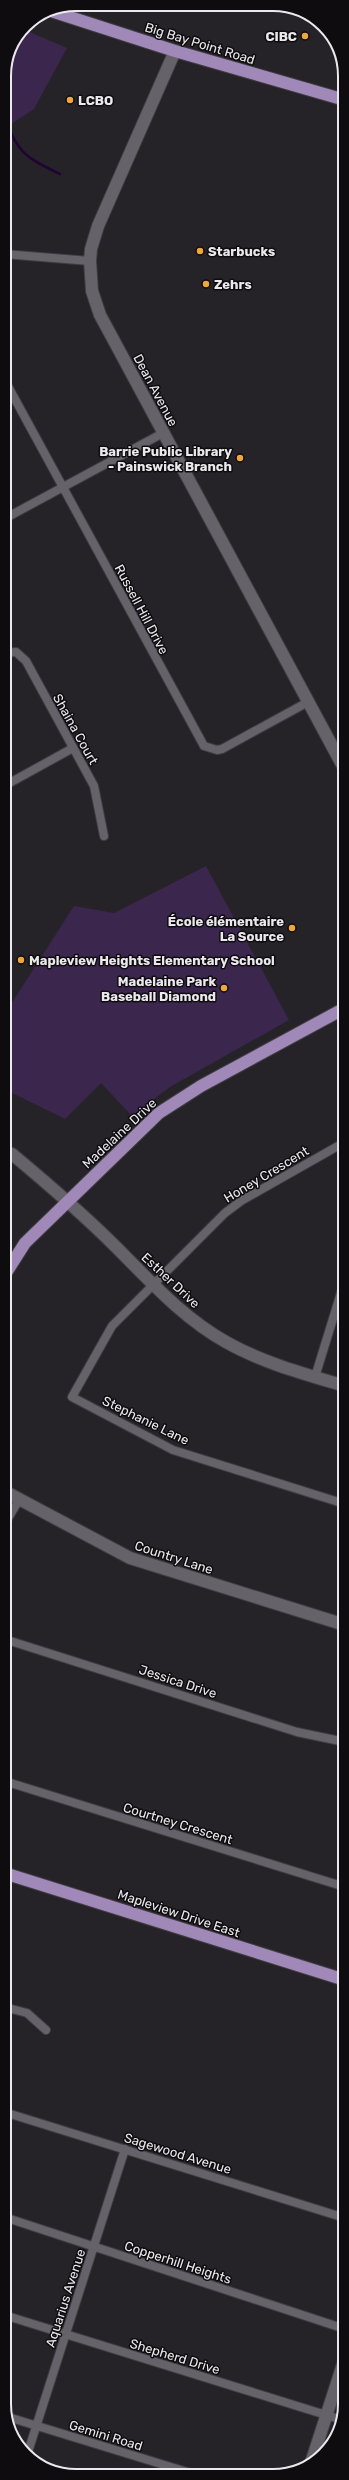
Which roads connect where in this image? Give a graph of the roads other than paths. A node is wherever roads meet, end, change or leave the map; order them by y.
1 (59, 14) edge
2 (175, 51) junction
3 (318, 91) junction
4 (338, 92) edge
5 (338, 98) edge
6 (11, 255) edge
7 (90, 261) junction
8 (11, 392) edge
9 (163, 433) junction
10 (62, 488) junction
11 (11, 515) edge
12 (11, 652) edge
13 (308, 702) junction
14 (73, 748) junction
15 (338, 757) edge
16 (11, 782) edge
17 (104, 836) dead end
18 (338, 1012) edge
19 (338, 1146) edge
20 (11, 1154) edge
21 (68, 1200) junction
22 (11, 1265) edge
23 (153, 1284) junction
24 (338, 1302) edge
25 (314, 1377) junction
26 (338, 1384) edge
27 (11, 1495) edge
28 (19, 1500) junction
29 (338, 1502) edge
30 (11, 1513) edge
31 (338, 1623) edge
32 (11, 1641) edge
33 (338, 1741) edge
34 (11, 1783) edge
35 (11, 1875) edge
36 (338, 1885) edge
37 (338, 1978) edge
38 (11, 2009) edge
39 (46, 2030) dead end
40 (11, 2114) edge
41 (124, 2150) junction
42 (338, 2216) edge
43 (11, 2219) edge
44 (94, 2246) junction
45 (11, 2317) edge
46 (338, 2327) edge
47 (66, 2334) junction
48 (338, 2379) edge
49 (326, 2415) junction
50 (336, 2418) edge
51 (13, 2419) edge
52 (36, 2426) junction
53 (29, 2449) edge
54 (314, 2453) edge
55 (177, 2469) edge

1 - 2 main road, Big Bay Point Road
2 - 3 main road, Big Bay Point Road
2 - 7 street, Dean Avenue
3 - 4 main road
3 - 5 main road, Big Bay Point Road
6 - 7 street
7 - 9 street, Dean Avenue
8 - 10 street, Russell Hill Drive
9 - 10 street
9 - 13 street, Dean Avenue
10 - 11 street
10 - 13 street, Russell Hill Drive
12 - 14 street, Shaina Court
13 - 15 street, Dean Avenue
14 - 16 street
14 - 17 street, Shaina Court
18 - 21 main road, Madelaine Drive
19 - 23 street, Honey Crescent
20 - 21 street, Esther Drive
21 - 22 main road, Madelaine Drive
21 - 23 street, Esther Drive
23 - 25 street, Esther Drive
23 - 29 street, Stephanie Lane
24 - 25 street
25 - 26 street, Esther Drive
27 - 28 street, Country Lane
28 - 30 street
28 - 31 street, Country Lane
32 - 33 street, Jessica Drive
34 - 36 street, Courtney Crescent
35 - 37 main road, Mapleview Drive East
38 - 39 street
40 - 41 street, Sagewood Avenue
41 - 42 street, Sagewood Avenue
41 - 44 street, Aquarius Avenue
43 - 44 street, Copperhill Heights
44 - 46 street, Copperhill Heights
44 - 47 street, Aquarius Avenue
45 - 47 street, Shepherd Drive
47 - 49 street, Shepherd Drive
47 - 52 street, Aquarius Avenue
48 - 49 street
49 - 50 street, Shepherd Drive
49 - 54 street
51 - 52 street, Gemini Road
52 - 53 street, Aquarius Avenue
52 - 55 street, Gemini Road

